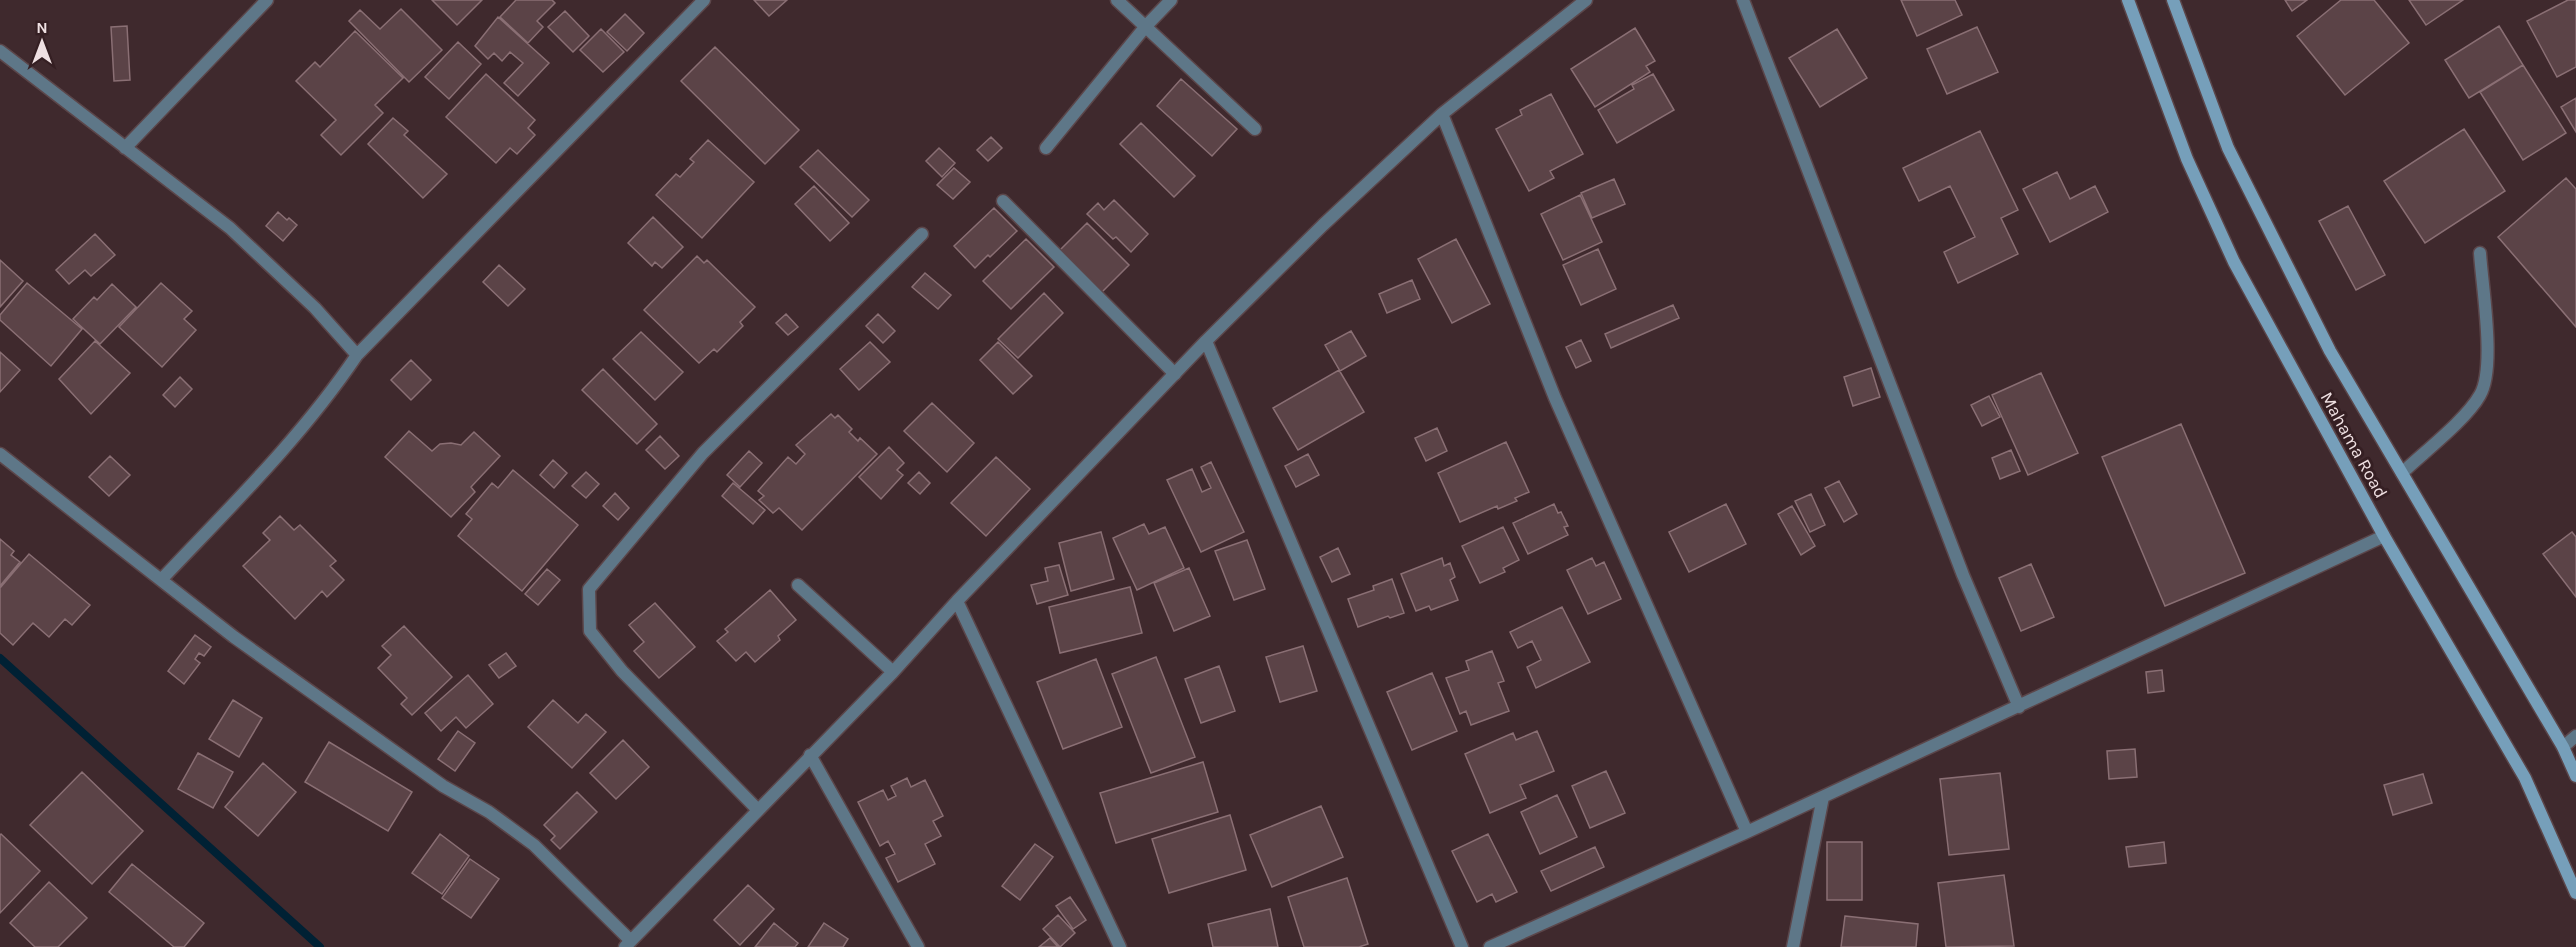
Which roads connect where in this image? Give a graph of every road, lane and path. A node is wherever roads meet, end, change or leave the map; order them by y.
1 (267, 0) edge
2 (704, 0) edge
3 (1117, 0) edge
4 (1171, 0) edge
5 (1586, 0) edge
6 (1743, 0) edge
7 (2128, 0) edge
8 (2173, 0) edge
9 (1146, 26) junction
10 (0, 51) edge
11 (1442, 114) junction
12 (1256, 129) dead end
13 (125, 148) junction
14 (1046, 148) dead end
15 (1003, 201) dead end
16 (922, 234) dead end
17 (2480, 253) dead end
18 (1206, 341) junction
19 (357, 355) junction
20 (1175, 374) junction
21 (0, 454) edge
22 (2402, 473) junction
23 (2384, 536) junction
24 (161, 580) junction
25 (798, 585) dead end
26 (957, 601) junction
27 (893, 672) junction
28 (2019, 707) junction
29 (2576, 736) edge
30 (2563, 747) junction
31 (810, 755) junction
32 (2576, 776) edge
33 (1823, 797) junction
34 (758, 810) junction
35 (1747, 832) junction
36 (2576, 893) edge
37 (628, 944) edge
38 (918, 947) edge
39 (1120, 947) edge
40 (1462, 947) edge
41 (1490, 947) edge
42 (1793, 947) edge

1 - 13 street
2 - 19 street
3 - 9 street
4 - 9 street
5 - 11 street
6 - 28 street
7 - 23 street, Mahama Road
8 - 22 street, Mahama Road
9 - 12 street
9 - 14 street
10 - 13 street
11 - 18 street
11 - 35 street
13 - 19 street
15 - 20 street
16 - 34 street
17 - 22 street
18 - 20 street
18 - 40 street
19 - 24 street
20 - 26 street
21 - 24 street
22 - 30 street, Mahama Road
23 - 28 street
23 - 36 street, Mahama Road
24 - 37 street
25 - 27 street
26 - 27 street
26 - 39 street
27 - 31 street
28 - 33 street
29 - 30 street
30 - 32 street, Mahama Road
31 - 34 street
31 - 38 street
33 - 35 street
33 - 42 street
34 - 37 street
35 - 41 street

